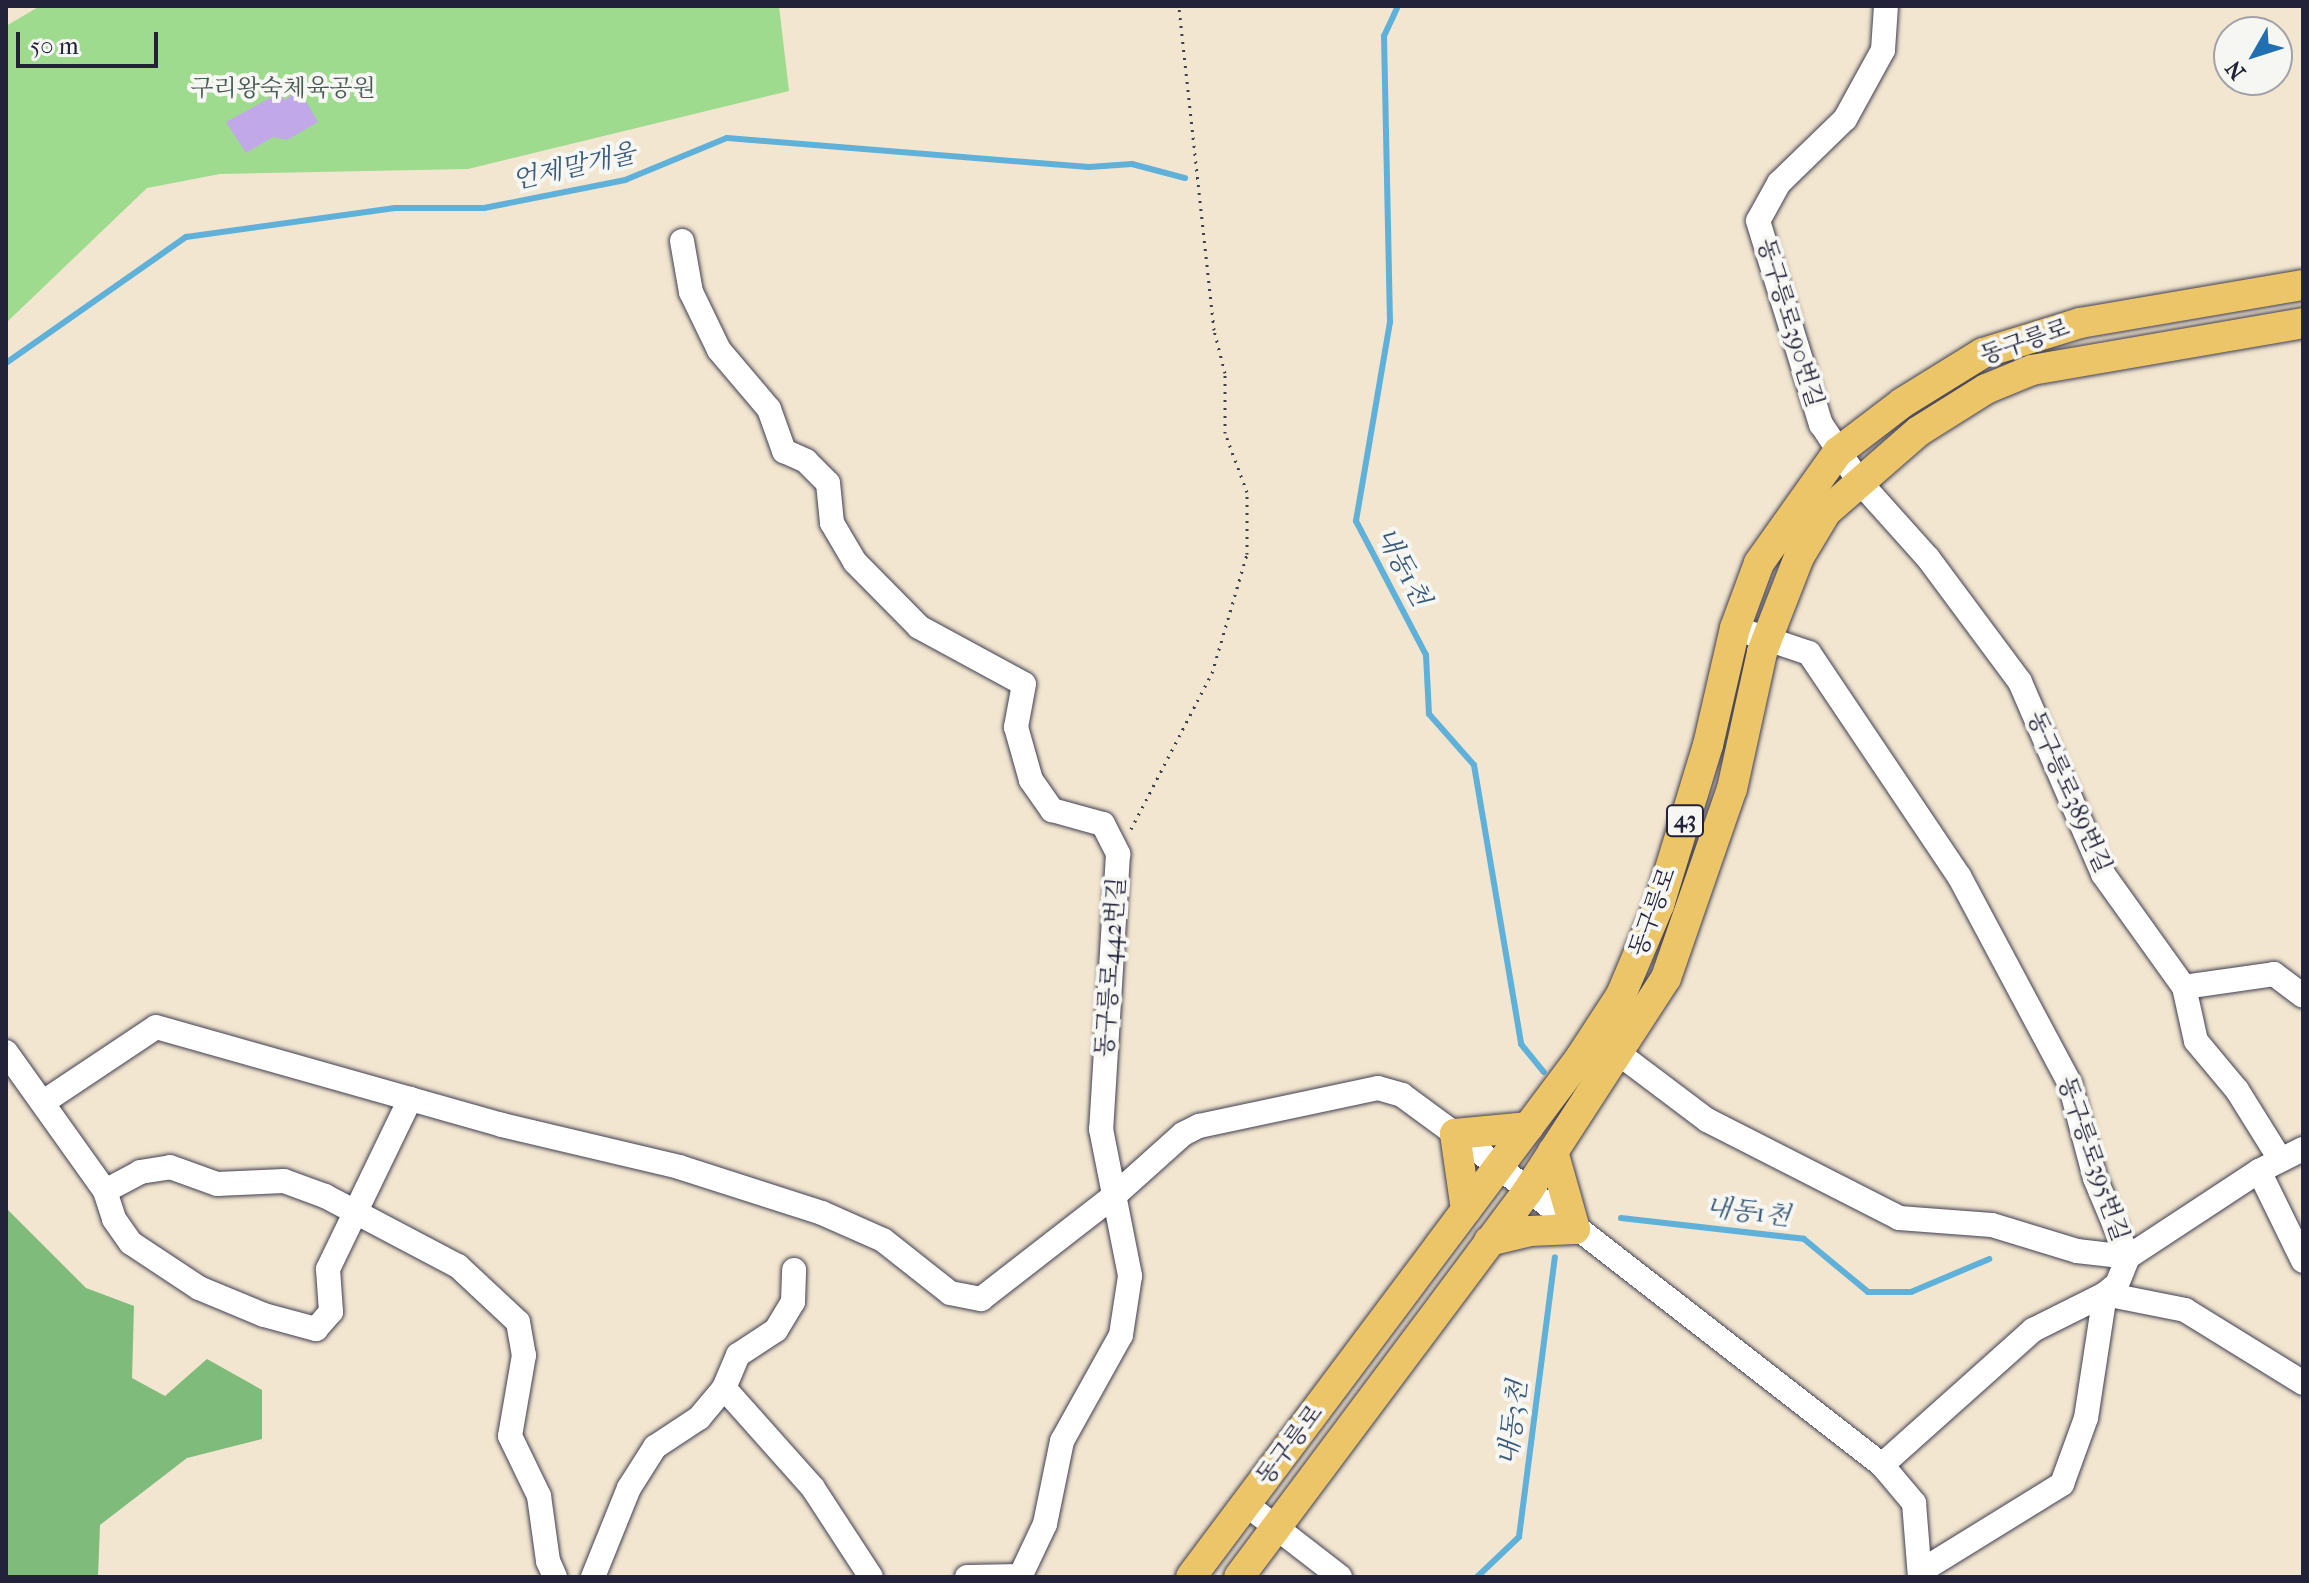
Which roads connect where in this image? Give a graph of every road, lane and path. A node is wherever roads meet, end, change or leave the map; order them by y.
1 (1179, 6) edge
2 (1886, 6) edge
3 (682, 241) dead end
4 (2303, 285) edge
5 (2303, 323) edge
6 (1838, 452) junction
7 (1858, 480) junction
8 (1735, 628) junction
9 (1767, 639) junction
10 (1118, 854) junction
11 (2184, 987) junction
12 (2303, 996) edge
13 (6, 1052) edge
14 (1618, 1053) junction
15 (410, 1099) junction
16 (45, 1101) junction
17 (1529, 1127) junction
18 (1455, 1134) junction
19 (2303, 1149) edge
20 (1553, 1151) junction
21 (2269, 1165) junction
22 (1499, 1166) junction
23 (105, 1191) junction
24 (1527, 1192) junction
25 (1115, 1195) junction
26 (1466, 1210) junction
27 (354, 1211) junction
28 (1575, 1229) junction
29 (1489, 1241) junction
30 (2128, 1257) junction
31 (2303, 1261) edge
32 (794, 1270) dead end
33 (2105, 1294) junction
34 (2303, 1383) edge
35 (724, 1388) junction
36 (1882, 1465) junction
37 (1246, 1504) junction
38 (1276, 1526) junction
39 (1921, 1574) edge
40 (1020, 1576) edge
41 (555, 1577) edge
42 (593, 1577) edge
43 (871, 1577) edge
44 (967, 1577) edge
45 (1191, 1577) edge
46 (1239, 1577) edge
47 (1340, 1577) edge

1 - 10 path
2 - 6 street, 동구릉로390번길
3 - 10 street, 동구릉로442번길
4 - 6 main road, 동구릉로 / 43
5 - 7 main road, 동구릉로 / 43
6 - 7 street, 동구릉로390번길
6 - 8 main road, 동구릉로 / 43
7 - 9 main road, 동구릉로 / 43
7 - 11 street, 동구릉로389번길
8 - 9 street, 동구릉로395번길
8 - 17 main road, 동구릉로 / 43
9 - 14 main road, 동구릉로 / 43
9 - 30 street, 동구릉로395번길
10 - 25 street, 동구릉로442번길
11 - 12 street
11 - 21 street, 동구릉로389번길
13 - 16 street
14 - 20 main road, 동구릉로 / 43
14 - 30 street
15 - 16 street
15 - 25 street
15 - 27 street
16 - 23 street
17 - 18 main road
17 - 22 main road, 동구릉로 / 43
18 - 22 street
18 - 25 street
18 - 26 main road
19 - 21 street
20 - 24 main road, 동구릉로 / 43
20 - 28 main road
21 - 30 street
21 - 31 street, 동구릉로389번길
22 - 24 street
22 - 26 main road, 동구릉로 / 43
23 - 27 street
23 - 27 street
24 - 28 street
24 - 29 main road, 동구릉로 / 43
25 - 40 street, 동구릉로442번길
26 - 37 main road, 동구릉로 / 43
27 - 41 street
28 - 29 main road
28 - 36 street
29 - 38 main road, 동구릉로 / 43
30 - 33 street, 동구릉로395번길
32 - 35 street
33 - 34 street
33 - 36 street
33 - 39 street, 동구릉로395번길
35 - 42 street
35 - 43 street
36 - 39 street
37 - 38 street
37 - 45 main road, 동구릉로 / 43
38 - 46 main road, 동구릉로 / 43
38 - 47 street
40 - 44 street

